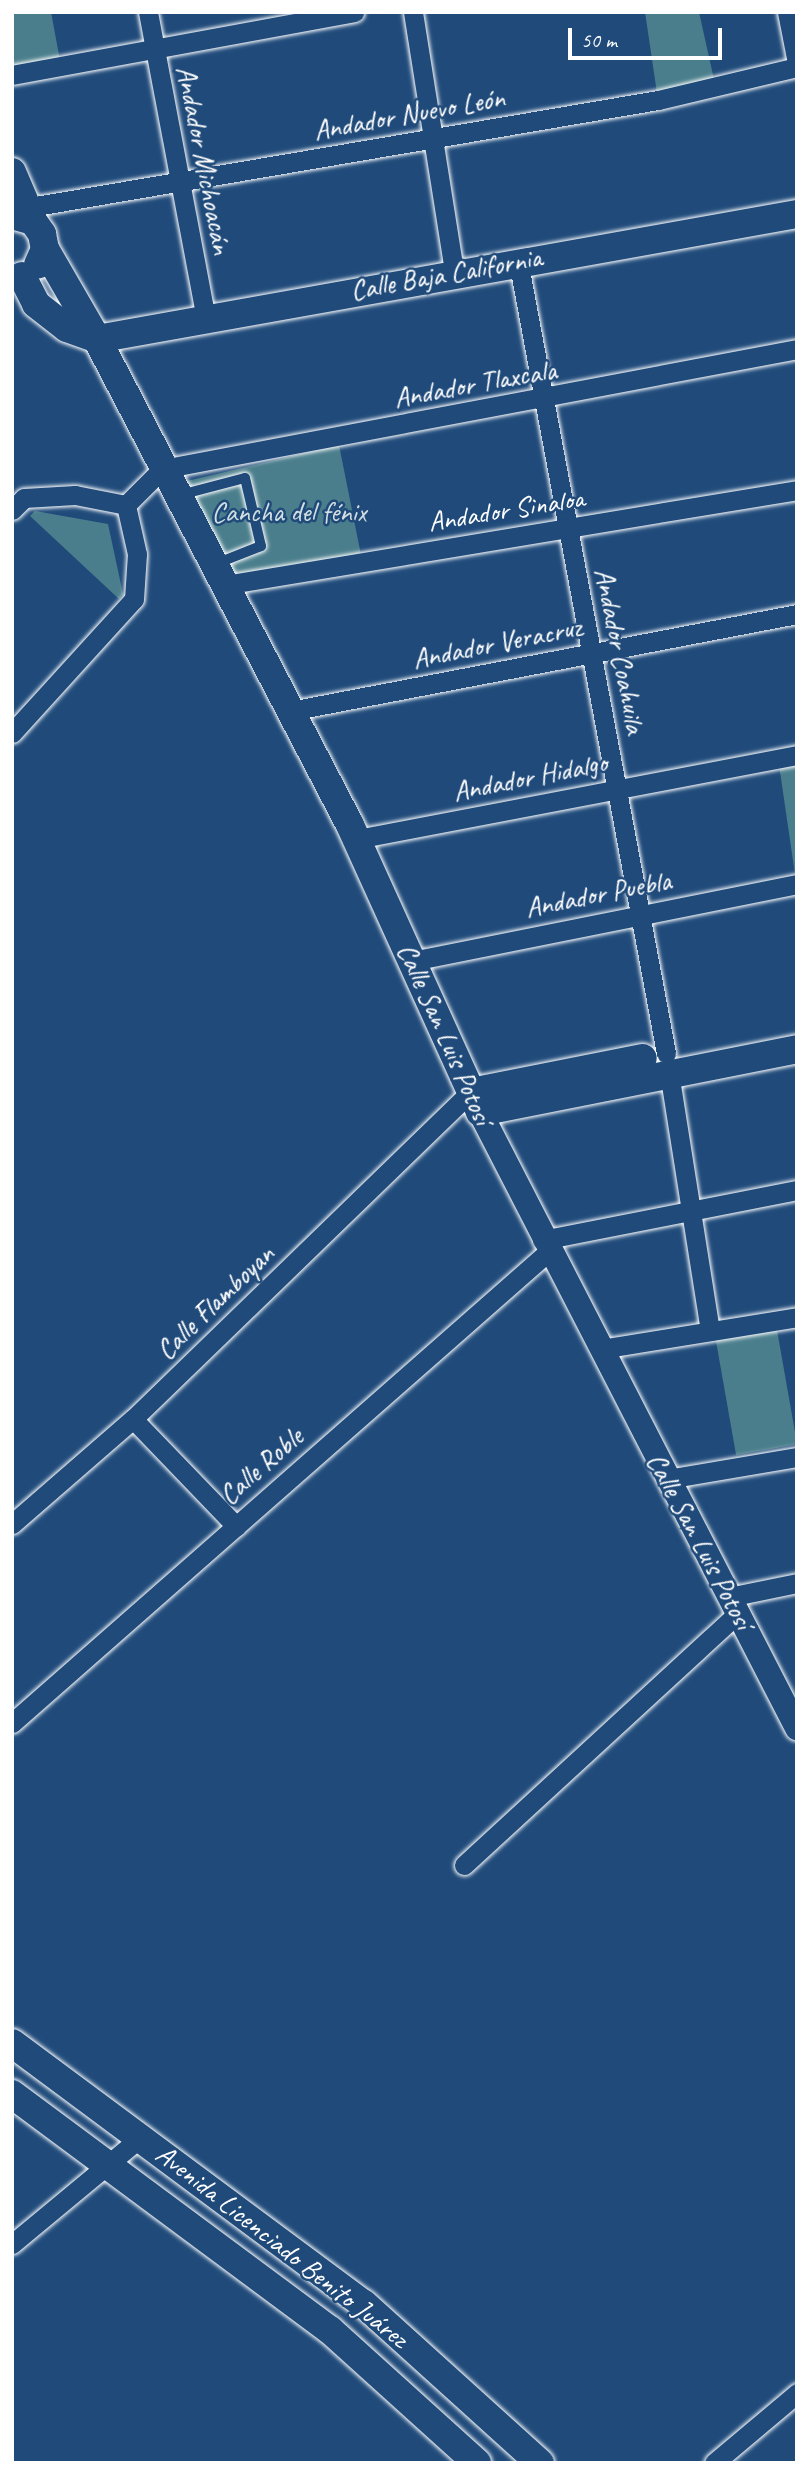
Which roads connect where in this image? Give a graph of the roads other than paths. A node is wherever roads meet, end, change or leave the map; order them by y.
1 (148, 12) edge
2 (354, 12) edge
3 (413, 12) edge
4 (787, 12) edge
5 (155, 50) junction
6 (797, 65) edge
7 (12, 75) edge
8 (433, 138) junction
9 (12, 172) edge
10 (177, 184) junction
11 (25, 214) edge
12 (797, 214) edge
13 (45, 249) junction
14 (519, 260) junction
15 (454, 272) junction
16 (15, 278) edge
17 (206, 318) junction
18 (97, 339) junction
19 (797, 349) edge
20 (545, 400) junction
21 (162, 469) junction
22 (797, 490) edge
23 (176, 496) junction
24 (126, 505) junction
25 (12, 510) edge
26 (568, 527) junction
27 (219, 575) junction
28 (797, 614) edge
29 (592, 653) junction
30 (290, 711) junction
31 (12, 733) edge
32 (797, 755) edge
33 (619, 789) junction
34 (357, 839) junction
35 (797, 884) edge
36 (641, 913) junction
37 (412, 961) junction
38 (797, 1029) edge
39 (797, 1049) edge
40 (667, 1063) junction
41 (468, 1106) junction
42 (797, 1190) edge
43 (690, 1211) junction
44 (545, 1246) junction
45 (797, 1317) edge
46 (710, 1331) junction
47 (600, 1349) junction
48 (133, 1419) junction
49 (797, 1457) edge
50 (667, 1479) junction
51 (12, 1524) edge
52 (236, 1526) junction
53 (797, 1583) edge
54 (734, 1605) junction
55 (795, 1718) edge
56 (12, 1723) edge
57 (464, 1865) dead end
58 (12, 2043) edge
59 (12, 2094) edge
60 (141, 2137) junction
61 (110, 2166) junction
62 (12, 2244) edge
63 (797, 2393) edge
64 (477, 2463) edge
65 (540, 2463) edge
66 (714, 2463) edge

1 - 5 street, Andador Michoacán
2 - 5 street
3 - 8 street
4 - 6 street
5 - 7 street
5 - 10 street, Andador Michoacán
6 - 8 street, Andador Nuevo León
8 - 10 street, Andador Nuevo León
8 - 15 street
9 - 11 main road, Calle San Luis Potosí
10 - 11 street, Andador Nuevo León
10 - 17 street, Andador Michoacán
11 - 13 main road, Calle San Luis Potosí
12 - 14 main road, Calle Baja California
13 - 16 main road
13 - 18 main road, Calle San Luis Potosí
14 - 15 main road, Calle Baja California
14 - 20 street, Andador Coahuila
15 - 17 main road, Calle Baja California
16 - 18 main road
17 - 18 main road, Calle Baja California
18 - 21 main road, Calle San Luis Potosí
19 - 20 street, Andador Tlaxcala
20 - 21 street, Andador Tlaxcala
20 - 26 street, Andador Coahuila
21 - 23 main road, Calle San Luis Potosí
21 - 24 street
22 - 26 street, Andador Sinaloa
23 - 27 main road, Calle San Luis Potosí
23 - 27 lane
24 - 25 street
24 - 31 street
26 - 27 street, Andador Sinaloa
26 - 29 street, Andador Coahuila
27 - 30 main road, Calle San Luis Potosí
28 - 29 street, Andador Veracruz
29 - 30 street, Andador Veracruz
29 - 33 street, Andador Coahuila
30 - 34 main road, Calle San Luis Potosí
32 - 33 street, Andador Hidalgo
33 - 34 street, Andador Hidalgo
33 - 36 street, Andador Coahuila
34 - 37 main road, Calle San Luis Potosí
35 - 36 street, Andador Puebla
36 - 37 street, Andador Puebla
36 - 40 street, Andador Coahuila
37 - 41 main road, Calle San Luis Potosí
38 - 40 main road
39 - 40 main road
40 - 41 main road
40 - 43 street, Andador Coahuila
41 - 44 street, Calle San Luis Potosí
41 - 48 street, Calle Flamboyan
42 - 43 street
43 - 44 street
43 - 46 street, Andador Coahuila
44 - 47 street, Calle San Luis Potosí
44 - 52 street, Calle Roble
45 - 46 street
46 - 47 street
47 - 50 street, Calle San Luis Potosí
48 - 51 street, Calle Flamboyan
48 - 52 street
49 - 50 street
50 - 54 street, Calle San Luis Potosí
52 - 56 street, Calle Roble
53 - 54 street
54 - 55 street, Calle San Luis Potosí
54 - 57 street
58 - 60 main road, Avenida Licenciado Benito Juárez
59 - 61 main road, Avenida Licenciado Benito Juárez
60 - 61 street
60 - 65 main road, Avenida Licenciado Benito Juárez
61 - 62 street
61 - 64 main road, Avenida Licenciado Benito Juárez
63 - 66 street

